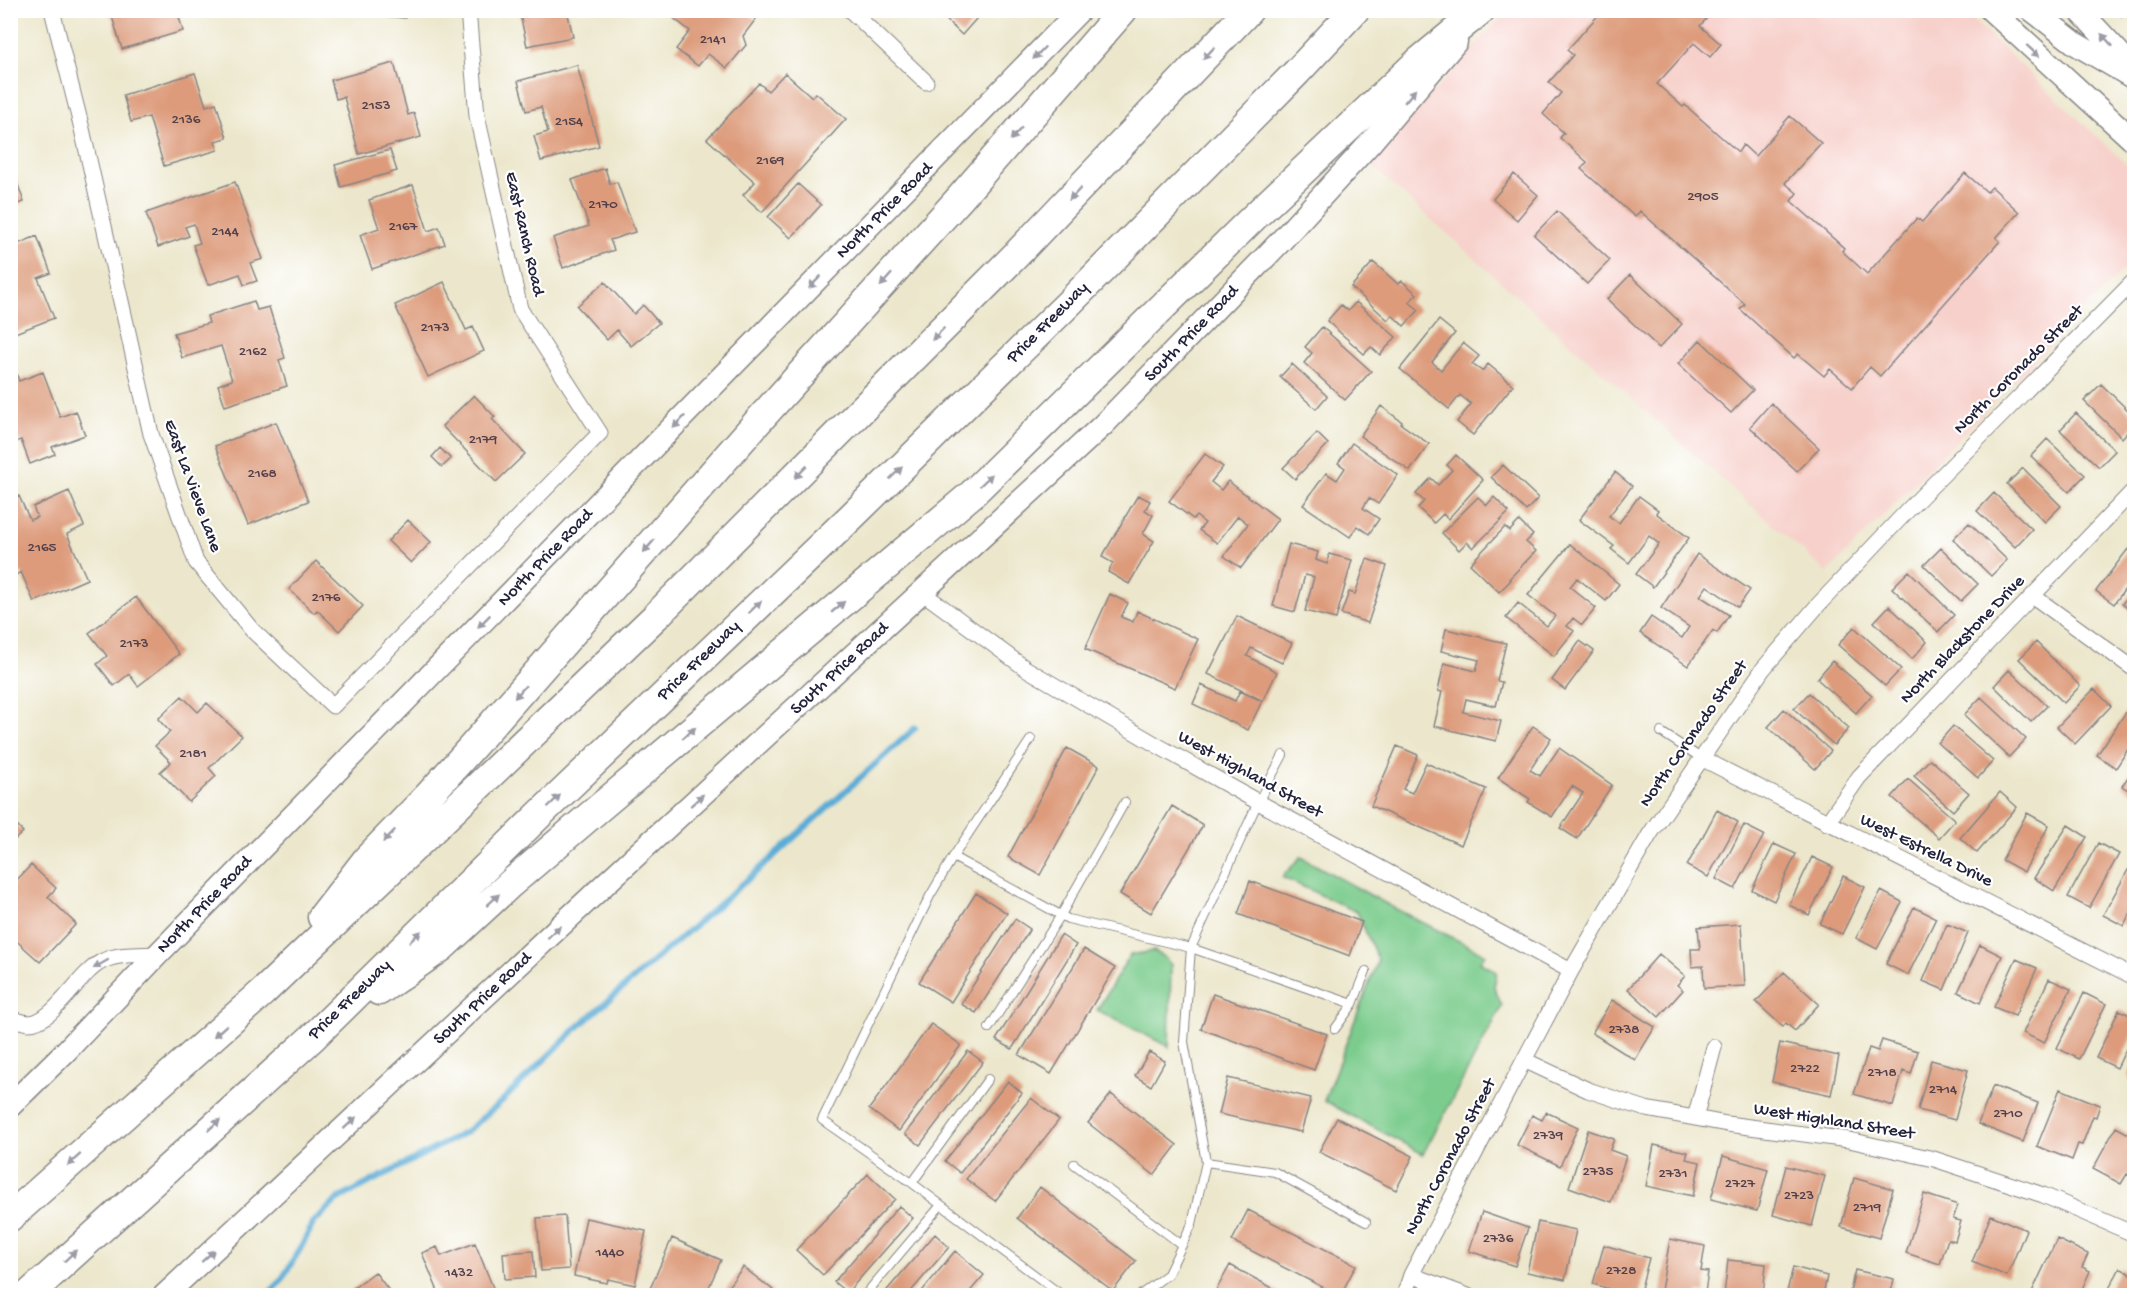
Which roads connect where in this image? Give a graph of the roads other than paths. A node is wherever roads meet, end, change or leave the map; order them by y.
1 (52, 10) edge
2 (468, 10) edge
3 (850, 10) edge
4 (1080, 10) edge
5 (1123, 10) edge
6 (1249, 10) edge
7 (1355, 10) edge
8 (1482, 10) edge
9 (1991, 10) edge
10 (2032, 10) edge
11 (2079, 10) edge
12 (2134, 69) edge
13 (2134, 78) edge
14 (926, 82) dead end
15 (2134, 141) edge
16 (2134, 281) edge
17 (2134, 490) edge
18 (491, 544) joint
19 (923, 592) junction
20 (2033, 596) junction
21 (2134, 669) edge
22 (1661, 732) dead end
23 (1031, 740) dead end
24 (1283, 755) dead end
25 (1701, 758) junction
26 (1125, 802) dead end
27 (1258, 802) junction
28 (1827, 823) junction
29 (953, 857) junction
30 (1061, 915) junction
31 (1191, 948) junction
32 (158, 954) junction
33 (1366, 971) dead end
34 (1570, 971) junction
35 (2134, 976) edge
36 (263, 992) junction
37 (1353, 1004) junction
38 (10, 1019) edge
39 (989, 1028) dead end
40 (1335, 1029) dead end
41 (313, 1037) junction
42 (1714, 1047) dead end
43 (1524, 1060) junction
44 (988, 1078) dead end
45 (10, 1106) edge
46 (1695, 1118) junction
47 (1206, 1161) junction
48 (1074, 1164) dead end
49 (912, 1183) junction
50 (941, 1205) junction
51 (10, 1217) edge
52 (1366, 1222) dead end
53 (2134, 1234) edge
54 (1182, 1245) junction
55 (1411, 1275) junction
56 (1145, 1294) edge
57 (27, 1296) edge
58 (165, 1296) edge
59 (864, 1296) edge
60 (1063, 1296) edge
61 (1404, 1296) edge
62 (1468, 1296) edge

1 - 18 street, East La Vieve Lane
2 - 18 street, East Ranch Road
3 - 14 street
4 -> 32 main road, North Price Road
5 -> 36 highway
6 -> 36 highway
41 -> 7 highway, Price Freeway
19 -> 8 main road, South Price Road
41 -> 8 highway
9 -> 15 main road
10 - 13 main road
12 -> 11 main road
16 - 25 street, North Coronado Street
17 - 20 street, North Blackstone Drive
19 - 27 street, West Highland Street
58 -> 19 main road, South Price Road
20 - 21 street
20 - 28 street, North Blackstone Drive
22 - 25 lane
23 - 29 lane
24 - 27 lane
25 - 28 street, West Estrella Drive
25 - 34 street, North Coronado Street
26 - 30 lane
27 - 31 lane
27 - 34 street, West Highland Street
28 - 35 street, West Estrella Drive
29 - 30 lane
29 - 49 lane
30 - 31 lane
30 - 39 lane
31 - 37 lane
31 - 47 lane
32 -> 38 street
32 - 45 main road, North Price Road
33 - 37 lane
34 - 43 street, North Coronado Street
36 -> 51 highway
37 - 40 lane
57 -> 41 highway, Price Freeway
42 - 46 street
43 - 46 street, West Highland Street
43 - 55 street, North Coronado Street
44 - 49 lane
46 - 53 street, West Highland Street
47 - 52 lane
47 - 54 lane
48 - 54 lane
49 - 50 lane
50 - 59 lane
50 - 60 lane
54 - 56 lane
55 - 61 street, North Coronado Street
55 - 62 street

